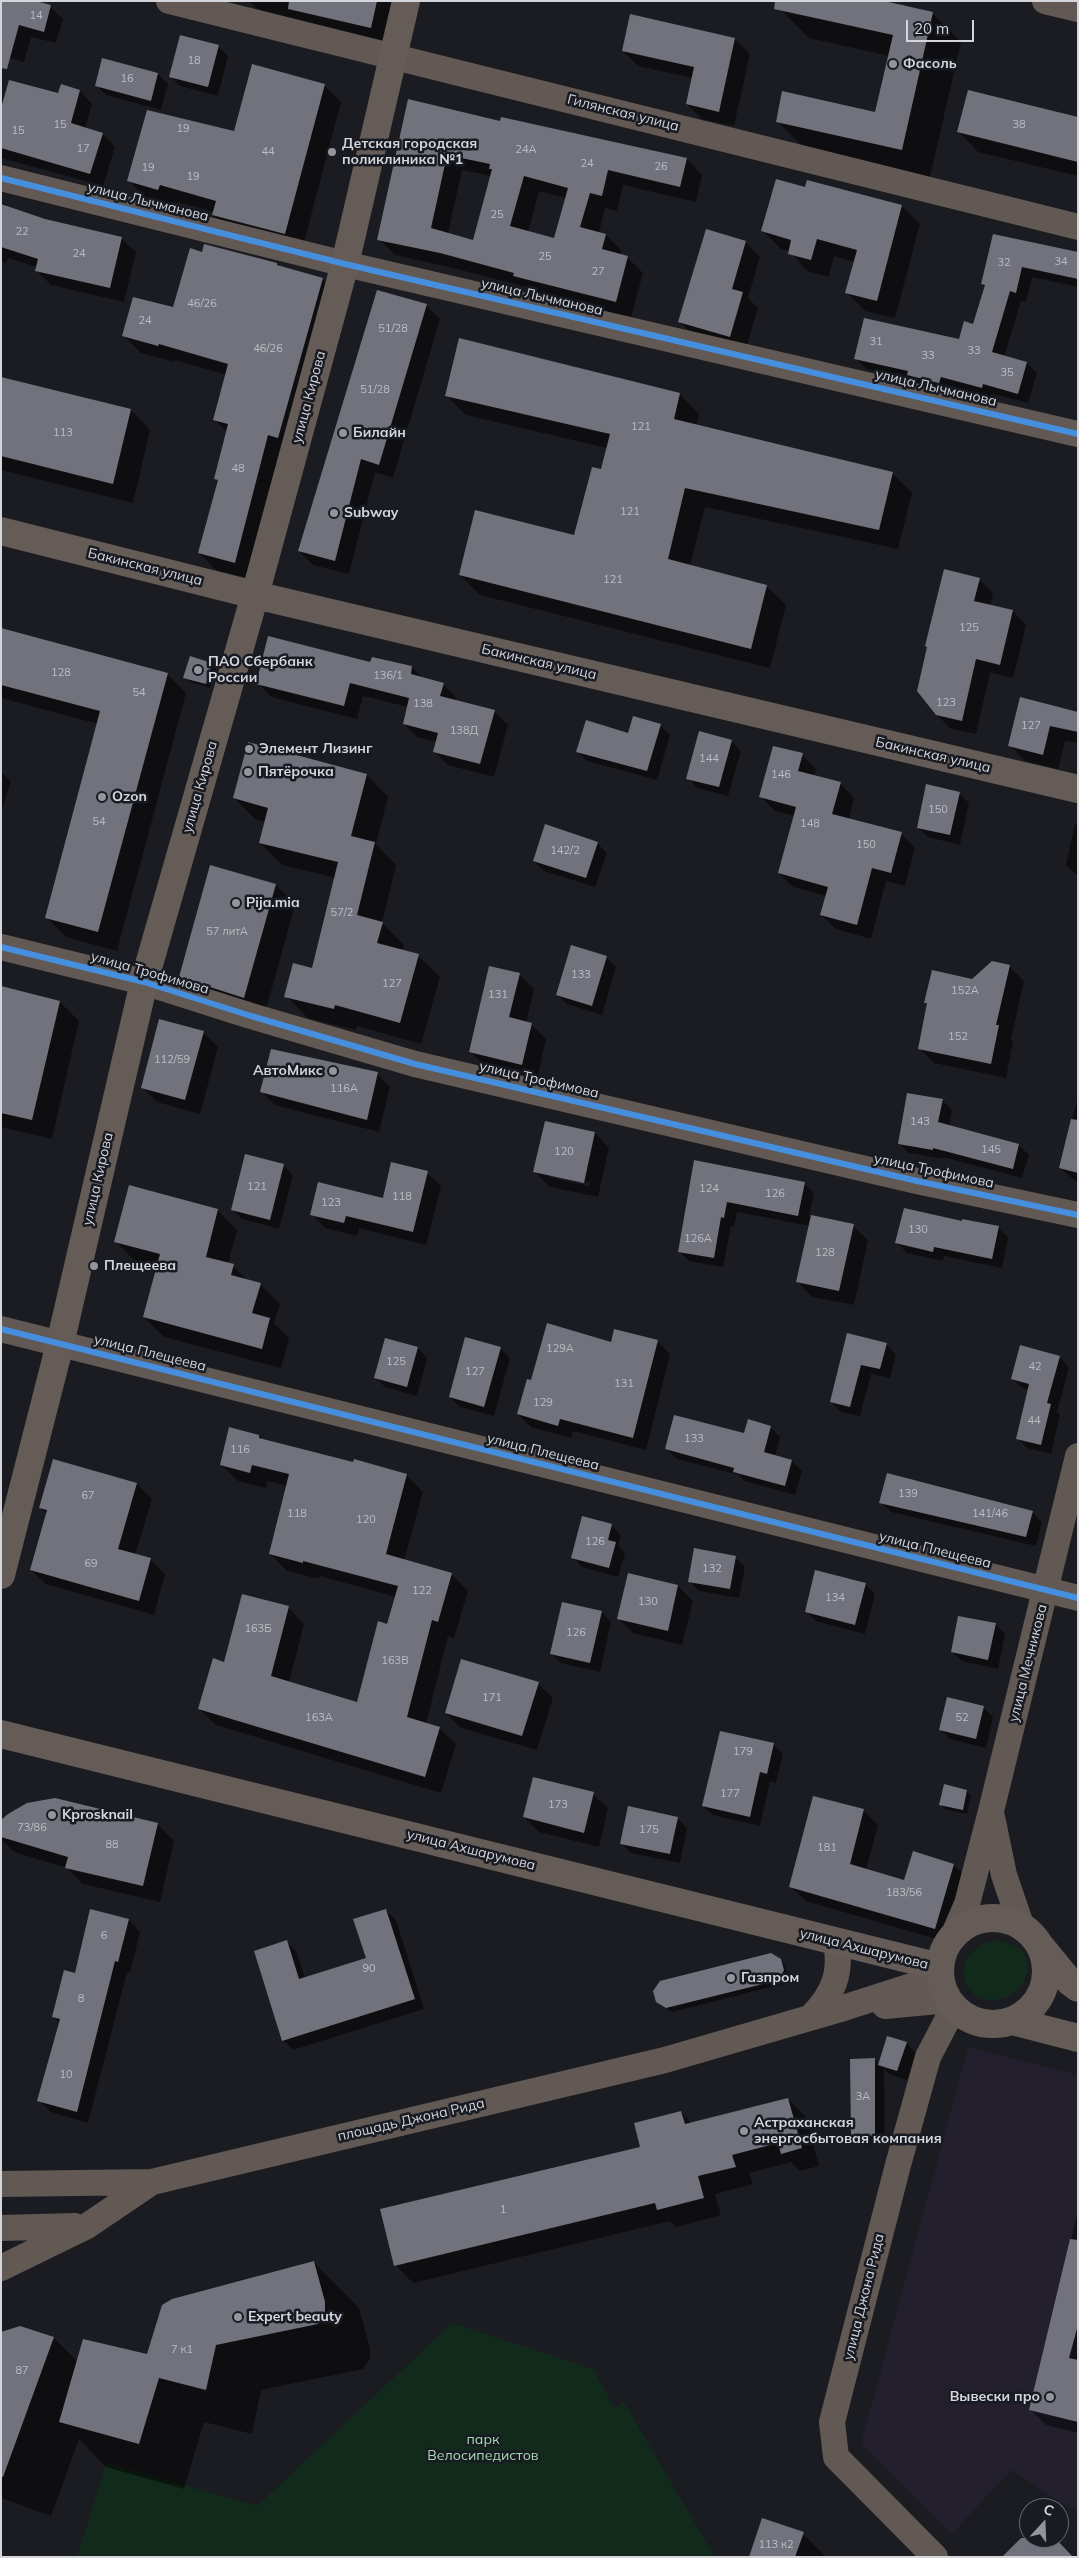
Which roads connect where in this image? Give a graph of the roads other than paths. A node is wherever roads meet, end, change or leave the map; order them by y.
1 (169, 1) edge
2 (406, 1) edge
3 (1045, 1) edge
4 (1078, 9) edge
5 (393, 56) junction
6 (1, 178) edge
7 (1078, 227) edge
8 (345, 264) junction
9 (1078, 434) edge
10 (1, 531) edge
11 (255, 595) junction
12 (1078, 790) edge
13 (1, 947) edge
14 (144, 982) junction
15 (1078, 1215) edge
16 (1, 1330) edge
17 (60, 1344) junction
18 (1078, 1456) edge
19 (1, 1575) edge
20 (1046, 1590) junction
21 (1078, 1598) edge
22 (1, 1734) edge
23 (990, 1811) junction
24 (1021, 1925) junction
25 (954, 1934) junction
26 (836, 1942) junction
27 (1040, 1946) junction
28 (946, 1988) junction
29 (1078, 1988) edge
30 (812, 2016) junction
31 (1012, 2021) junction
32 (1078, 2038) edge
33 (152, 2182) junction
34 (1, 2184) edge
35 (87, 2226) junction
36 (1, 2228) edge
37 (1, 2268) edge
38 (935, 2557) edge

1 - 5 street, Гилянская улица
2 - 5 main road, улица Кирова
3 - 4 street
5 - 7 street, Гилянская улица
5 - 8 main road, улица Кирова
6 - 8 street, улица Лычманова
8 - 9 street, улица Лычманова
8 - 11 main road, улица Кирова
10 - 11 main road, Бакинская улица
11 - 12 main road, Бакинская улица
11 - 14 main road, улица Кирова
13 - 14 street, улица Трофимова
14 - 15 street, улица Трофимова
14 - 17 main road, улица Кирова
16 - 17 street, улица Плещеева
17 - 19 main road, улица Кирова
17 - 20 street, улица Плещеева
18 - 20 street, улица Мечникова
20 - 21 street, улица Плещеева
20 - 23 street, улица Мечникова
22 - 26 main road, улица Ахшарумова
23 - 24 street, улица Мечникова
23 - 25 street, улица Мечникова
24 - 25 main road
24 - 27 main road
25 - 28 main road
26 - 28 main road, улица Ахшарумова
26 - 30 street
27 - 29 main road
27 - 31 main road
28 - 30 street, площадь Джона Рида
28 - 31 main road
28 - 38 street, улица Джона Рида
30 - 33 street, площадь Джона Рида
31 - 32 main road
33 - 34 street
33 - 35 street, площадь Джона Рида
35 - 36 street
35 - 37 street, площадь Джона Рида

